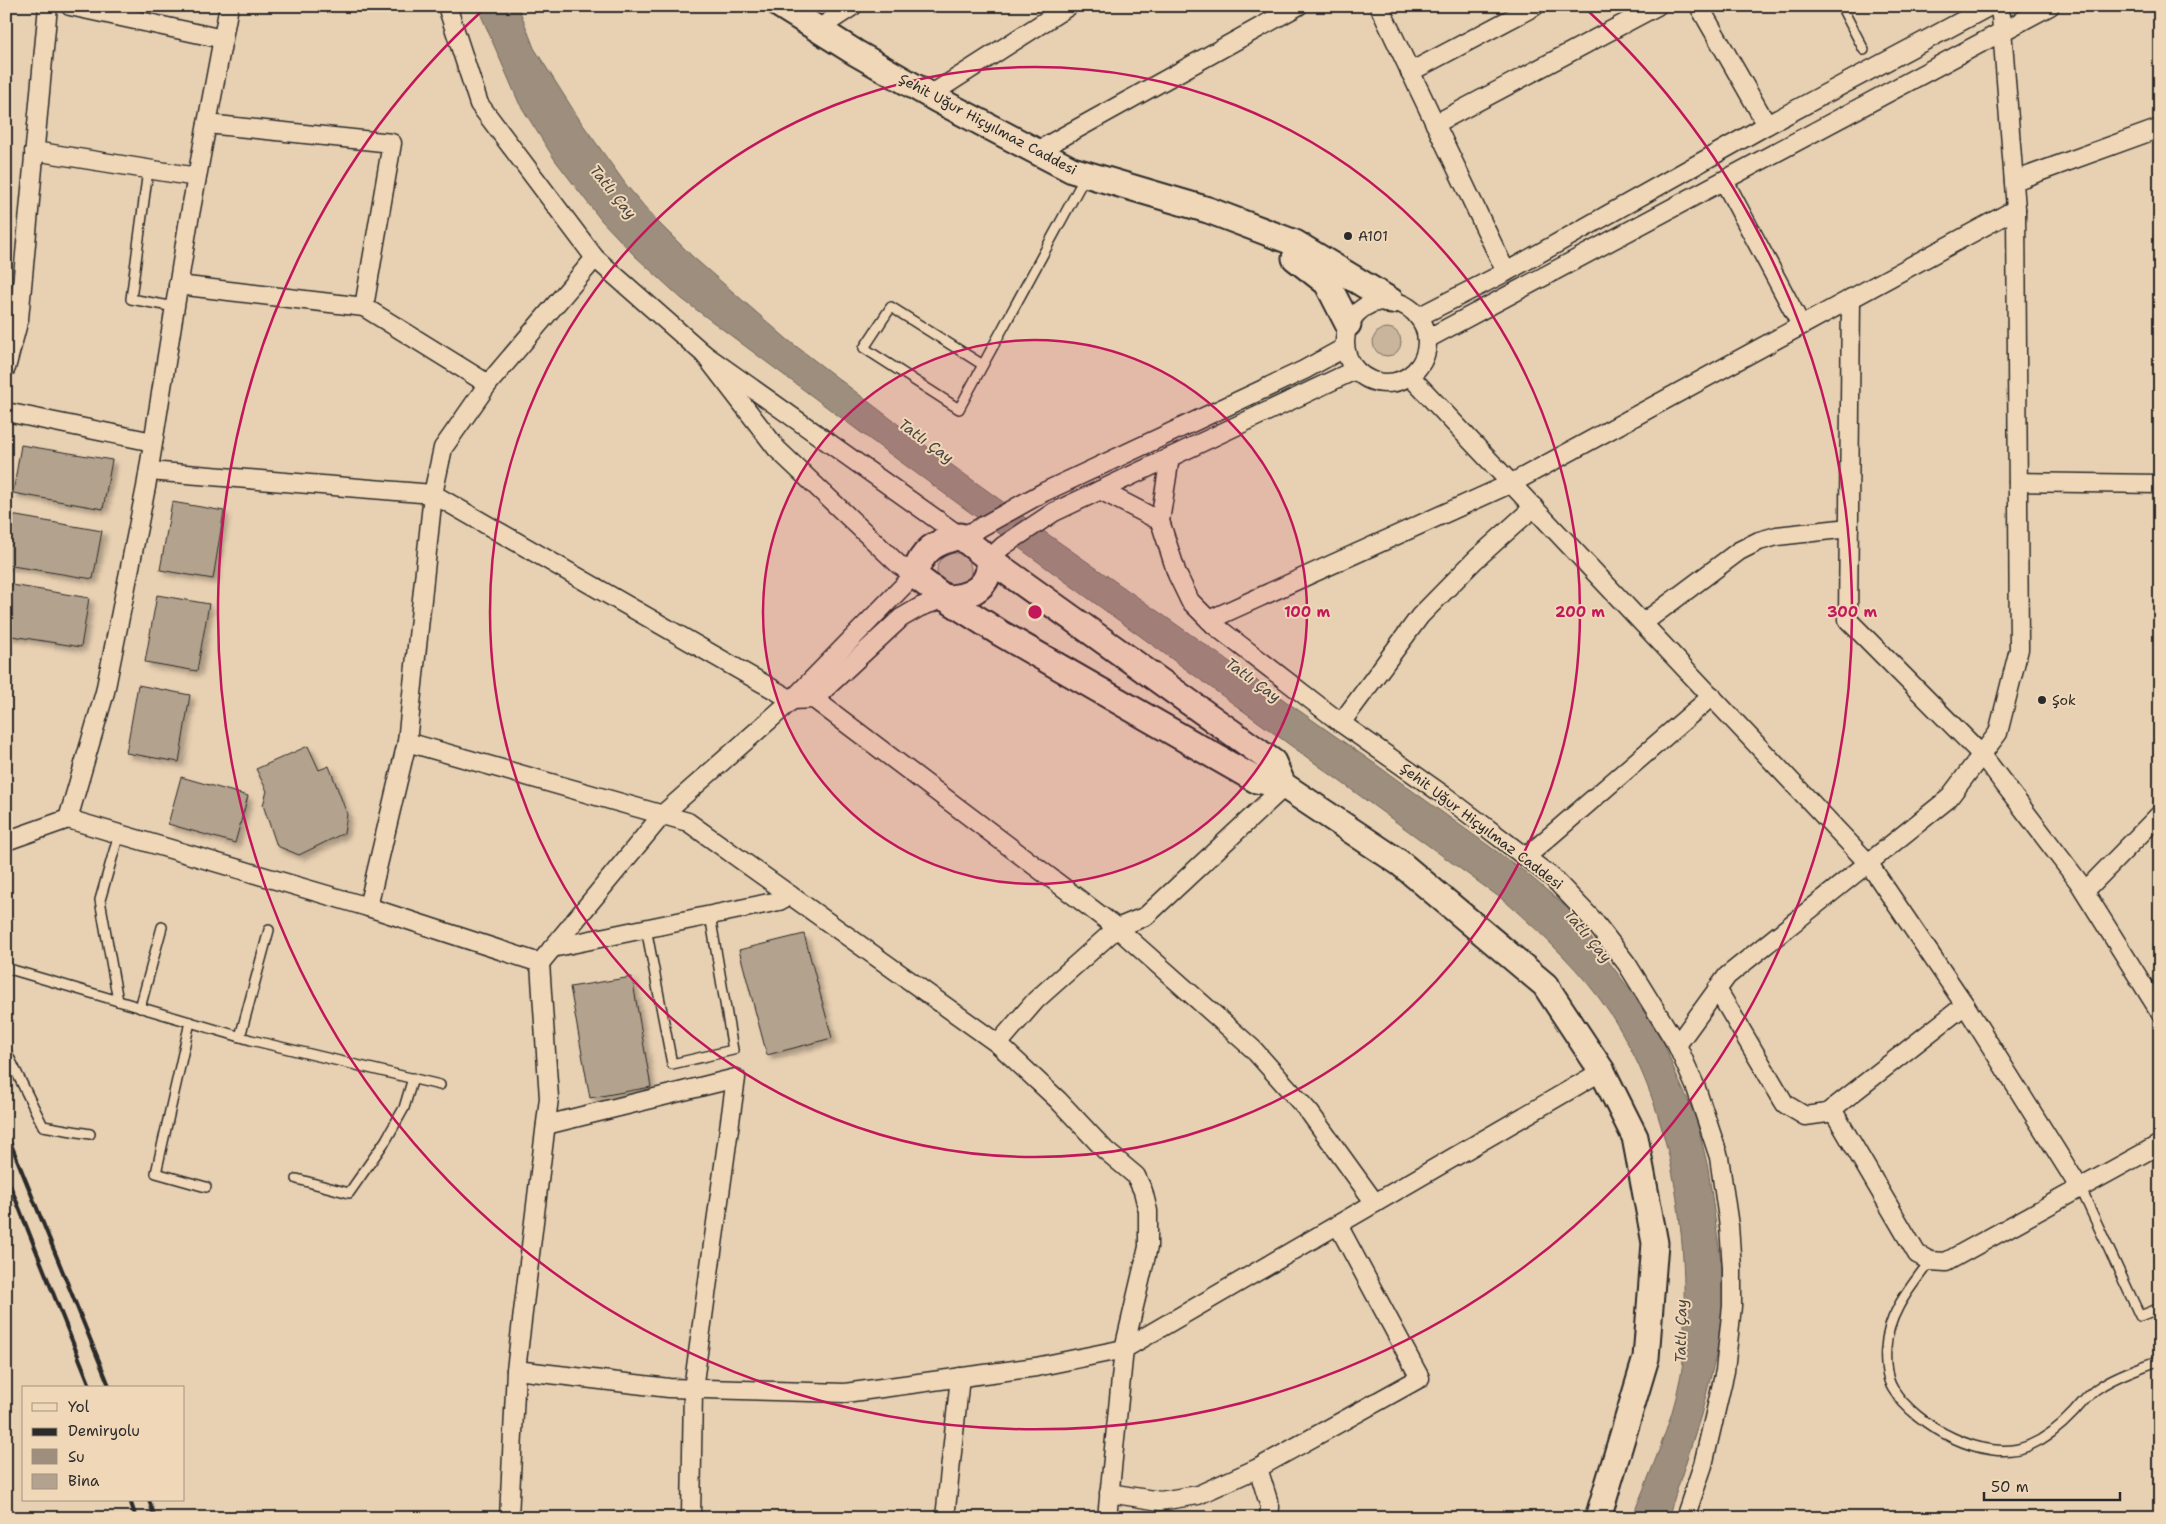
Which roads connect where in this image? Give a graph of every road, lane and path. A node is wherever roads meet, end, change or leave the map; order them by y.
1 (48, 6) edge
2 (70, 6) edge
3 (230, 6) edge
4 (447, 6) edge
5 (781, 6) edge
6 (853, 6) edge
7 (1069, 6) edge
8 (1298, 6) edge
9 (1379, 6) edge
10 (1535, 6) edge
11 (1658, 6) edge
12 (1699, 6) edge
13 (1841, 6) edge
14 (1990, 6) edge
15 (1998, 6) edge
16 (2050, 6) edge
17 (818, 29) junction
18 (2003, 31) junction
19 (223, 39) junction
20 (1864, 50) dead end
21 (1410, 72) junction
22 (930, 96) junction
23 (207, 124) junction
24 (1435, 124) junction
25 (1767, 124) junction
26 (2160, 128) edge
27 (34, 151) junction
28 (1037, 151) junction
29 (148, 170) junction
30 (1087, 174) junction
31 (197, 178) junction
32 (1724, 181) junction
33 (2014, 181) junction
34 (2016, 209) junction
35 (1208, 210) junction
36 (595, 258) junction
37 (1506, 272) junction
38 (178, 286) junction
39 (1851, 298) junction
40 (1391, 301) junction
41 (175, 307) junction
42 (364, 307) junction
43 (1418, 317) junction
44 (1348, 324) junction
45 (1801, 325) junction
46 (1427, 339) junction
47 (1344, 348) junction
48 (704, 354) junction
49 (983, 365) junction
50 (6, 368) edge
51 (1355, 370) junction
52 (1410, 376) junction
53 (488, 384) junction
54 (6, 412) edge
55 (153, 442) junction
56 (1170, 457) junction
57 (149, 471) junction
58 (2018, 482) junction
59 (1512, 483) junction
60 (2160, 484) edge
61 (1100, 490) junction
62 (433, 494) junction
63 (1534, 507) junction
64 (1160, 521) junction
65 (1849, 528) junction
66 (967, 534) junction
67 (994, 554) junction
68 (914, 575) junction
69 (945, 598) junction
70 (1209, 620) junction
71 (1643, 622) junction
72 (1712, 696) junction
73 (814, 699) junction
74 (792, 700) junction
75 (1341, 723) junction
76 (407, 742) junction
77 (1982, 755) junction
78 (1284, 786) junction
79 (662, 814) junction
80 (2160, 814) edge
81 (68, 819) junction
82 (119, 834) junction
83 (6, 841) edge
84 (1526, 857) junction
85 (1869, 864) junction
86 (2084, 891) junction
87 (790, 895) junction
88 (368, 907) junction
89 (710, 915) junction
90 (162, 927) dead end
91 (646, 928) junction
92 (1117, 928) junction
93 (269, 930) dead end
94 (552, 948) junction
95 (540, 963) junction
96 (6, 968) edge
97 (1717, 989) junction
98 (118, 1001) junction
99 (1965, 1005) junction
100 (140, 1008) junction
101 (2160, 1012) edge
102 (190, 1022) junction
103 (240, 1037) junction
104 (998, 1044) junction
105 (1677, 1045) junction
106 (6, 1051) edge
107 (1602, 1071) junction
108 (413, 1078) junction
109 (440, 1085) dead end
110 (1832, 1109) junction
111 (546, 1125) junction
112 (90, 1134) dead end
113 (2160, 1144) edge
114 (297, 1179) dead end
115 (206, 1187) dead end
116 (2079, 1187) junction
117 (1375, 1203) junction
118 (1338, 1225) junction
119 (1930, 1261) junction
120 (2160, 1308) edge
121 (1124, 1349) junction
122 (2160, 1360) edge
123 (516, 1370) junction
124 (960, 1377) junction
125 (692, 1389) junction
126 (1258, 1468) junction
127 (1109, 1493) junction
128 (509, 1518) edge
129 (691, 1518) edge
130 (945, 1518) edge
131 (1107, 1518) edge
132 (1269, 1518) edge
133 (1598, 1518) edge
134 (1685, 1518) edge

1 - 27 street
2 - 19 street
3 - 19 street
4 - 36 street
5 - 17 street, Şehit Uğur Hiçyılmaz Caddesi
6 - 17 street
7 - 22 street
8 - 28 street
9 - 21 street
10 - 21 street
11 - 24 street
12 - 25 street
13 - 20 lane
14 - 25 street
15 - 18 street
16 - 18 street
17 - 22 street, Şehit Uğur Hiçyılmaz Caddesi
18 - 32 street
18 - 33 street
19 - 23 street
21 - 24 street
22 - 28 street, Şehit Uğur Hiçyılmaz Caddesi
23 - 31 street
23 - 42 street
24 - 37 street
25 - 37 street
26 - 33 street
27 - 29 street
27 - 50 street
28 - 30 street, Şehit Uğur Hiçyılmaz Caddesi
29 - 31 street
29 - 41 lane
30 - 35 street, Şehit Uğur Hiçyılmaz Caddesi
30 - 49 lane
31 - 38 street
32 - 45 street
32 - 46 street
33 - 34 street
34 - 39 street
34 - 58 street
35 - 40 street
35 - 44 street
36 - 48 street
36 - 53 street
37 - 43 street
38 - 41 street
38 - 42 street
39 - 45 street
39 - 65 street
40 - 43 street
40 - 44 street
41 - 55 street
42 - 53 street
43 - 46 street
44 - 47 street
45 - 59 street
46 - 52 street
47 - 51 street
47 - 66 street
48 - 66 street
48 - 68 street
49 - 49 lane
51 - 52 street
51 - 56 street
52 - 59 street
53 - 62 street
54 - 55 street
55 - 57 street
56 - 61 street
56 - 64 street
57 - 62 street
57 - 81 street
58 - 60 street
58 - 77 street
59 - 63 street
59 - 70 street
61 - 64 street
61 - 67 street
62 - 74 street
62 - 76 street
63 - 71 street
63 - 75 street
64 - 70 street, Şehit Uğur Hiçyılmaz Caddesi
65 - 71 street
65 - 77 street
66 - 67 street
66 - 68 street
67 - 69 street
67 - 78 street
68 - 69 street
68 - 74 street
69 - 73 street
69 - 78 street
70 - 75 street, Şehit Uğur Hiçyılmaz Caddesi
71 - 72 street
72 - 84 street
72 - 85 street
73 - 74 street
73 - 92 street
74 - 79 street
75 - 84 street, Şehit Uğur Hiçyılmaz Caddesi
76 - 79 street
76 - 88 street
77 - 85 street
77 - 86 street
78 - 92 street
78 - 107 street
79 - 87 street
79 - 94 street
80 - 86 street
81 - 82 street
81 - 83 street
82 - 88 street
82 - 98 lane
84 - 105 street, Şehit Uğur Hiçyılmaz Caddesi
85 - 97 street
85 - 99 street
86 - 101 street
87 - 89 street
87 - 104 street
88 - 95 street
89 - 91 street
89 - 91 lane
90 - 100 lane
91 - 94 street
92 - 104 street
92 - 117 street
93 - 103 lane
94 - 95 street
95 - 111 street
96 - 98 lane
97 - 105 street
97 - 110 street
98 - 100 lane
99 - 110 street
99 - 116 street
100 - 102 lane
102 - 103 lane
102 - 115 lane
103 - 108 lane
104 - 121 street
105 - 134 street, Şehit Uğur Hiçyılmaz Caddesi
106 - 112 lane
107 - 117 street
107 - 133 street
108 - 109 lane
108 - 114 lane
110 - 119 street
111 - 123 street
111 - 125 street
113 - 116 street
116 - 119 street
116 - 120 lane
117 - 118 street
118 - 121 street
118 - 126 street
119 - 122 lane
121 - 124 street
121 - 127 street
123 - 125 street
123 - 128 street
124 - 125 street
124 - 130 street
125 - 129 street
126 - 127 street
126 - 132 street
127 - 131 street

